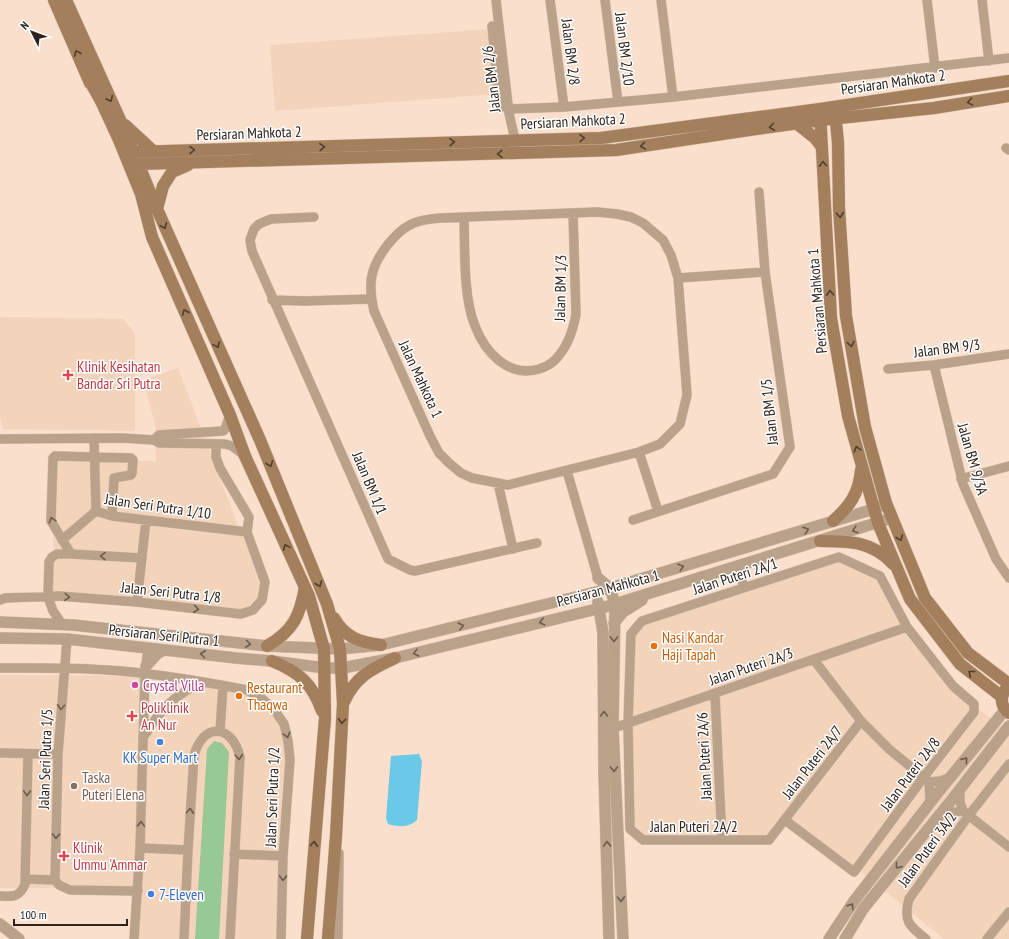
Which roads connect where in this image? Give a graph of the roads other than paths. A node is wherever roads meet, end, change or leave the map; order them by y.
1 (54, 0) edge
2 (66, 0) edge
3 (496, 0) edge
4 (550, 0) edge
5 (605, 0) edge
6 (661, 0) edge
7 (927, 0) edge
8 (982, 0) edge
9 (492, 26) dead end
10 (1009, 58) edge
11 (989, 61) junction
12 (934, 68) junction
13 (87, 76) junction
14 (1009, 81) edge
15 (1009, 96) edge
16 (673, 97) junction
17 (618, 102) junction
18 (834, 106) junction
19 (564, 107) junction
20 (504, 109) junction
21 (821, 114) junction
22 (857, 117) junction
23 (836, 119) junction
24 (121, 122) junction
25 (796, 123) junction
26 (515, 140) junction
27 (838, 143) junction
28 (822, 147) junction
29 (153, 151) junction
30 (516, 154) junction
31 (134, 159) junction
32 (193, 163) junction
33 (759, 192) dead end
34 (157, 210) junction
35 (573, 213) junction
36 (314, 217) dead end
37 (147, 218) junction
38 (464, 218) junction
39 (765, 272) junction
40 (678, 278) junction
41 (371, 299) junction
42 (272, 300) junction
43 (1009, 354) edge
44 (934, 365) junction
45 (888, 369) dead end
46 (230, 415) junction
47 (94, 438) junction
48 (0, 439) edge
49 (152, 439) junction
50 (216, 444) junction
51 (639, 452) junction
52 (94, 456) junction
53 (245, 456) junction
54 (861, 464) junction
55 (1009, 466) edge
56 (568, 471) junction
57 (961, 479) junction
58 (498, 483) junction
59 (886, 503) junction
60 (874, 509) junction
61 (96, 511) junction
62 (658, 512) junction
63 (112, 516) junction
64 (892, 518) junction
65 (146, 520) junction
66 (633, 520) dead end
67 (833, 521) junction
68 (878, 523) junction
69 (247, 532) junction
70 (62, 540) junction
71 (820, 541) junction
72 (537, 543) dead end
73 (513, 549) junction
74 (71, 554) junction
75 (142, 558) junction
76 (755, 561) junction
77 (728, 569) junction
78 (898, 569) junction
79 (740, 575) junction
80 (598, 578) junction
81 (1009, 578) edge
82 (305, 587) junction
83 (744, 587) junction
84 (610, 588) junction
85 (656, 591) junction
86 (596, 592) junction
87 (48, 597) junction
88 (0, 600) edge
89 (137, 602) junction
90 (327, 604) junction
91 (615, 604) junction
92 (600, 608) junction
93 (567, 616) junction
94 (0, 622) edge
95 (45, 623) junction
96 (614, 623) junction
97 (62, 624) junction
98 (907, 628) junction
99 (603, 630) junction
100 (164, 634) junction
101 (0, 638) edge
102 (50, 638) junction
103 (66, 639) junction
104 (381, 645) junction
105 (132, 646) junction
106 (267, 646) junction
107 (148, 648) junction
108 (324, 649) junction
109 (340, 649) junction
110 (165, 650) junction
111 (65, 654) junction
112 (395, 658) junction
113 (814, 660) junction
114 (272, 661) junction
115 (0, 668) edge
116 (64, 668) junction
117 (325, 668) junction
118 (342, 668) junction
119 (146, 670) junction
120 (202, 682) junction
121 (1009, 685) edge
122 (223, 686) junction
123 (714, 694) junction
124 (1002, 697) junction
125 (343, 704) junction
126 (1007, 712) edge
127 (325, 718) junction
128 (861, 721) junction
129 (628, 724) junction
130 (1009, 726) edge
131 (609, 730) junction
132 (220, 731) junction
133 (144, 736) junction
134 (0, 753) edge
135 (28, 754) junction
136 (58, 754) junction
137 (1009, 764) edge
138 (952, 777) junction
139 (926, 780) junction
140 (960, 789) junction
141 (929, 806) junction
142 (941, 813) junction
143 (966, 813) junction
144 (785, 820) junction
145 (336, 836) junction
146 (722, 840) junction
147 (1009, 847) edge
148 (140, 848) junction
149 (188, 850) junction
150 (234, 854) junction
151 (283, 856) junction
152 (25, 879) junction
153 (55, 880) junction
154 (138, 891) junction
155 (0, 896) edge
156 (1009, 912) edge
157 (0, 924) edge
158 (19, 939) edge
159 (134, 939) edge
160 (184, 939) edge
161 (230, 939) edge
162 (281, 939) edge
163 (307, 939) edge
164 (328, 939) edge
165 (338, 939) edge
166 (609, 939) edge
167 (623, 939) edge
168 (829, 939) edge
169 (845, 939) edge
170 (926, 939) edge
171 (987, 939) edge

13 -> 1 main road
2 -> 24 main road
3 - 20 street, Jalan BM 2/6
4 - 19 street, Jalan BM 2/8
5 - 17 street, Jalan BM 2/10
6 - 16 street
7 - 12 street
8 - 11 street
9 - 20 street
10 - 11 street
11 - 12 street
12 - 16 street
13 - 31 main road
13 - 37 main road
14 - 18 main road, Persiaran Mahkota 2
15 -> 22 main road, Persiaran Mahkota 2
16 - 17 street
17 - 19 street
18 - 21 main road, Persiaran Mahkota 2
18 - 23 main road, Persiaran Mahkota 1
19 - 20 street
20 - 26 street, Jalan BM 2/6
21 - 23 main road, Persiaran Mahkota 2
21 - 25 main road, Persiaran Mahkota 2
26 -> 21 main road, Persiaran Mahkota 2
21 - 28 main road, Persiaran Mahkota 1
22 - 23 main road, Persiaran Mahkota 2
22 - 27 main road
23 - 27 main road, Persiaran Mahkota 1
24 - 29 main road
24 - 31 main road
25 - 28 main road
25 -> 30 main road, Persiaran Mahkota 2
29 -> 26 main road, Persiaran Mahkota 2
26 - 30 street, Jalan BM 2/6
27 -> 59 main road, Persiaran Mahkota 1
54 -> 28 main road, Persiaran Mahkota 1
29 - 31 main road, Persiaran Mahkota 2
30 -> 32 main road, Persiaran Mahkota 2
31 - 32 main road, Persiaran Mahkota 2
31 - 34 main road
31 - 37 main road
32 - 34 main road
33 - 39 street, Jalan BM 1/5
34 -> 90 main road
35 - 38 street, Jalan Mahkota 1
35 - 38 street, Jalan BM 1/3
35 - 40 street, Jalan Mahkota 1
36 - 42 street, Jalan BM 1/1
46 -> 37 main road
38 - 41 street, Jalan Mahkota 1
39 - 40 street
39 - 62 street, Jalan BM 1/5
40 - 51 street, Jalan Mahkota 1
41 - 42 street
41 - 58 street, Jalan Mahkota 1
42 - 73 street, Jalan BM 1/1
43 - 44 street, Jalan BM 9/3
44 - 45 street, Jalan BM 9/3
44 - 57 street, Jalan BM 9/3A
46 - 49 street
46 - 53 main road
47 - 48 street
47 - 49 street
47 - 52 street, Jalan Seri Putra 1/10
49 - 50 street
50 - 53 street
50 - 69 street, Jalan Seri Putra 1/8
51 - 56 street, Jalan Mahkota 1
51 - 62 street
52 - 61 street, Jalan Seri Putra 1/10
52 - 63 street
70 -> 52 street
82 -> 53 main road
54 - 60 main road, Persiaran Mahkota 1
54 - 67 main road
55 - 57 street
56 - 58 street, Jalan Mahkota 1
56 - 80 street
57 - 81 street, Jalan BM 9/3A
58 - 73 street
59 - 60 street, Persiaran Mahkota 1
59 - 64 main road, Persiaran Mahkota 1
60 - 67 street, Persiaran Mahkota 1
60 - 68 main road, Persiaran Mahkota 1
61 - 63 street, Jalan Seri Putra 1/10
61 - 70 street
62 - 66 street, Jalan BM 1/5
63 - 65 street, Jalan Seri Putra 1/10
64 - 68 street, Persiaran Mahkota 1
64 -> 121 main road, Persiaran Mahkota 1
65 - 69 street, Jalan Seri Putra 1/10
65 - 75 street
84 -> 67 street, Persiaran Mahkota 1
68 -> 71 street, Persiaran Mahkota 1
68 - 78 main road, Persiaran Mahkota 1
89 -> 69 street, Jalan Seri Putra 1/8
70 - 74 street
71 - 76 street, Persiaran Mahkota 1
71 - 78 main road
72 - 73 street, Jalan BM 1/1
75 -> 74 street
74 - 87 street
75 - 89 street
76 - 77 street, Persiaran Mahkota 1
76 - 79 street
77 - 79 street
77 - 85 street, Persiaran Mahkota 1
124 -> 78 main road, Persiaran Mahkota 1
79 - 83 street
80 - 84 street
80 - 86 street
82 - 106 main road
82 - 108 main road
83 - 98 street, Jalan Puteri 2A/1
83 - 129 street, Jalan Puteri 2A/1
84 - 86 street, Persiaran Mahkota 1
84 - 91 street
85 - 91 street, Persiaran Mahkota 1
85 - 96 street
86 - 92 street
104 -> 86 street, Persiaran Mahkota 1
87 - 88 street, Jalan Seri Putra 1/8
87 -> 89 street, Jalan Seri Putra 1/8
87 - 97 street
90 - 104 main road
90 - 109 main road
91 - 92 street, Persiaran Mahkota 1
91 - 96 street
92 - 93 street, Persiaran Mahkota 1
92 - 99 street
93 - 99 street
93 -> 112 street, Persiaran Mahkota 1
94 - 95 street, Persiaran Seri Putra 1
95 - 97 street, Persiaran Seri Putra 1
95 - 103 street
96 -> 131 street
97 - 100 street, Persiaran Seri Putra 1
98 - 113 street, Jalan Puteri 2A/3
98 - 139 street, Jalan Puteri 2A/8
131 -> 99 street
100 -> 106 street, Persiaran Seri Putra 1
100 - 107 street
101 - 102 street, Persiaran Seri Putra 1
102 - 103 street, Persiaran Seri Putra 1
102 - 111 street
103 - 105 street, Persiaran Seri Putra 1
103 - 111 street, Jalan Seri Putra 1/5
104 - 109 street, Persiaran Mahkota 1
105 - 107 street, Persiaran Seri Putra 1
105 - 119 street
106 - 108 street, Persiaran Seri Putra 1
107 - 110 street, Persiaran Seri Putra 1
107 - 119 street
108 - 109 street, Persiaran Mahkota 1
108 - 117 main road
109 - 118 main road
114 -> 110 street, Persiaran Seri Putra 1
110 - 119 street
111 - 116 street, Jalan Seri Putra 1/5
112 - 118 street, Persiaran Mahkota 1
112 - 125 main road
113 - 123 street, Jalan Puteri 2A/3
113 - 128 street
114 - 117 street, Persiaran Seri Putra 1
114 - 127 main road
115 - 116 street, Jalan Seri Putra 1/2
116 - 119 street, Jalan Seri Putra 1/2
116 -> 136 street, Jalan Seri Putra 1/5
117 - 118 street, Persiaran Mahkota 1
117 - 127 main road
118 - 125 main road
119 - 120 street, Jalan Seri Putra 1/2
119 - 133 street
120 - 122 street, Jalan Seri Putra 1/2
120 - 133 street
121 - 124 main road, Persiaran Mahkota 1
122 - 132 street
122 -> 151 street, Jalan Seri Putra 1/2
123 - 129 street, Jalan Puteri 2A/3
123 - 146 street, Jalan Puteri 2A/6
124 - 126 main road
125 -> 145 main road
138 -> 126 street
163 -> 127 main road
128 - 139 street
128 - 144 street, Jalan Puteri 2A/7
129 - 131 street, Jalan Puteri 2A/3
129 - 146 street, Jalan Puteri 2A/2
130 - 140 street
166 -> 131 street
131 -> 167 street
149 -> 132 street
132 -> 150 street
148 -> 133 street
134 - 135 street
135 - 136 street
135 -> 152 street
136 -> 153 street, Jalan Seri Putra 1/5
137 - 143 street
138 - 139 street
138 - 141 street
139 - 141 street
139 - 144 street, Jalan Puteri 2A/8
140 - 142 street
140 - 143 street
168 -> 141 street
142 - 143 street
142 -> 169 street
143 - 147 street
143 - 170 street, Jalan Puteri 3A/2
144 - 146 street, Jalan Puteri 2A/2
145 - 164 main road
145 - 165 street
148 - 149 street
148 - 154 street
149 - 160 street
150 - 151 street
150 - 161 street
151 -> 162 street, Jalan Seri Putra 1/2
152 - 153 street
152 - 155 street
153 - 154 street
154 - 159 street
156 - 171 street
157 - 158 street

